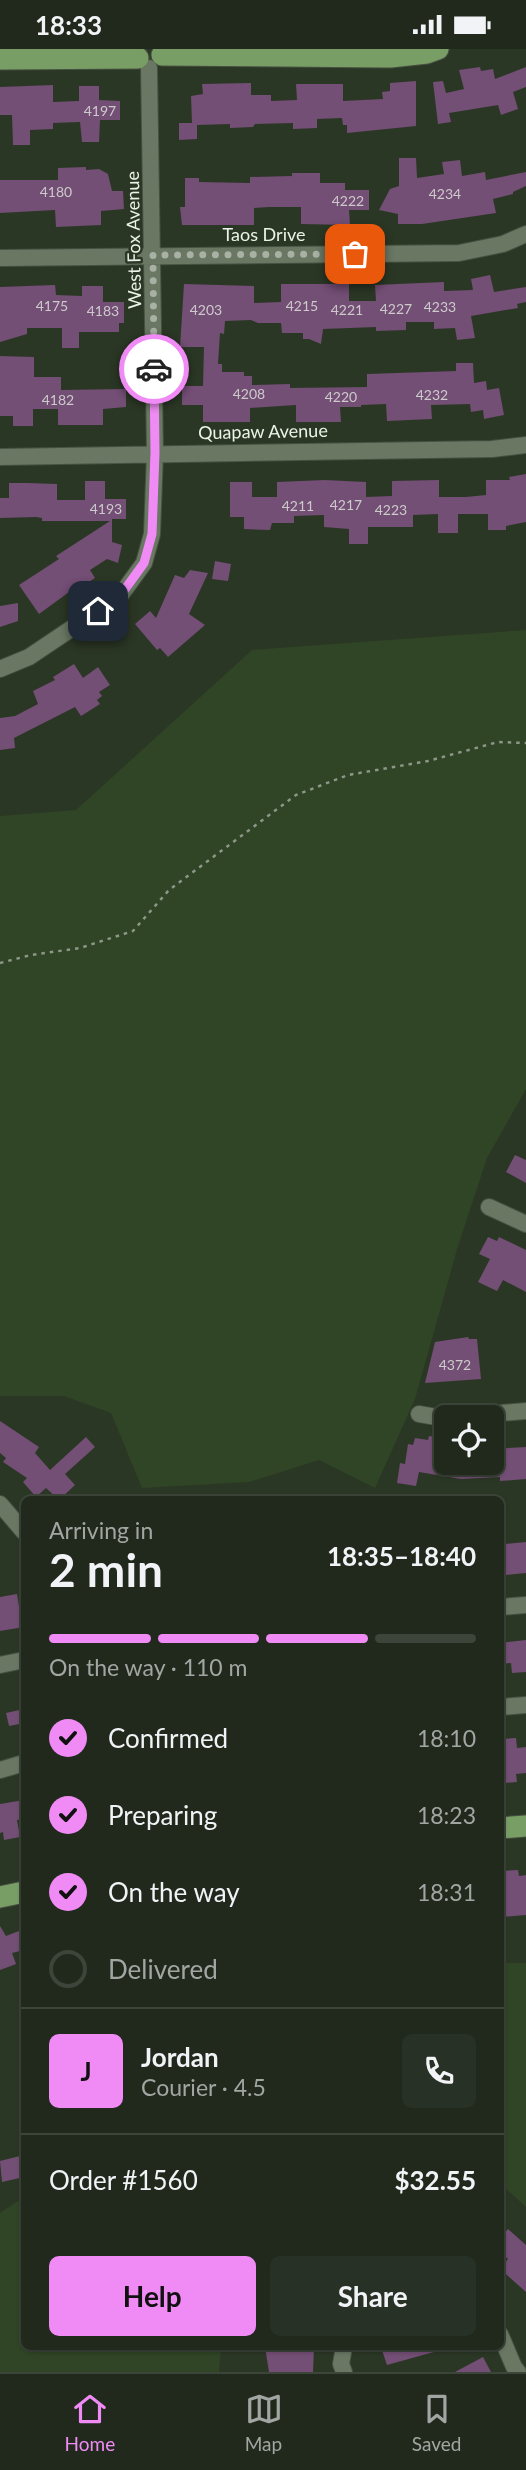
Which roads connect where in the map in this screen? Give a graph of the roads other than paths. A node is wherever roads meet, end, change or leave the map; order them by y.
1 (438, 49) edge
2 (150, 56) edge
3 (0, 59) edge
4 (526, 234) edge
5 (153, 255) junction
6 (0, 258) edge
7 (526, 445) edge
8 (155, 453) junction
9 (0, 457) edge
10 (0, 669) edge
11 (489, 1207) dead end
12 (526, 1224) edge
13 (526, 1411) edge
14 (419, 1414) dead end
15 (0, 1504) edge
16 (21, 1528) edge
17 (526, 1605) edge
18 (504, 1607) edge
19 (21, 1661) edge
20 (0, 1665) edge
21 (526, 1705) edge
22 (504, 1707) edge
23 (21, 1764) edge
24 (0, 1770) edge
25 (526, 1826) edge
26 (504, 1828) edge
27 (21, 1893) edge
28 (0, 1897) edge
29 (504, 2343) edge
30 (343, 2350) edge
31 (344, 2372) edge
32 (518, 2372) edge

1 - 2 main road
2 - 3 main road
2 - 5 street, West Fox Avenue
4 - 5 street, Taos Drive
5 - 6 street, Taos Drive
5 - 8 street, West Fox Avenue
7 - 8 street, Quapaw Avenue
8 - 9 street, Quapaw Avenue
8 - 10 street, West Fox Avenue
11 - 12 street
13 - 14 street
15 - 16 street
17 - 18 street
19 - 20 street
21 - 22 street
23 - 24 street
25 - 26 main road
27 - 28 main road
29 - 32 street
30 - 31 street

